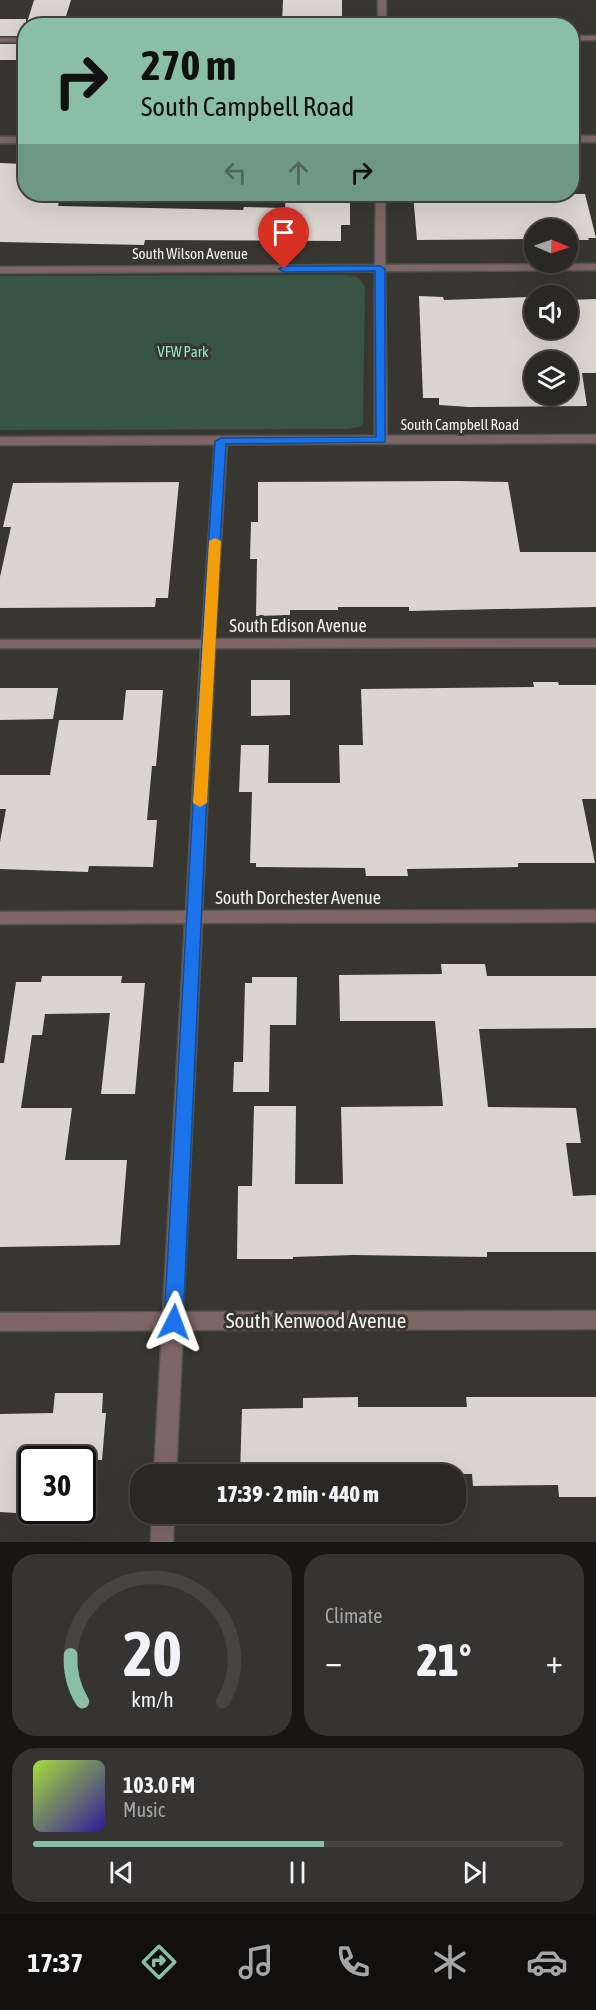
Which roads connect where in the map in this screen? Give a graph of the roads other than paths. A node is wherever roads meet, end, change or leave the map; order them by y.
1 (382, 0) edge
2 (382, 18) edge
3 (579, 38) edge
4 (596, 38) edge
5 (0, 40) edge
6 (18, 40) edge
7 (579, 139) edge
8 (596, 139) edge
9 (0, 140) edge
10 (18, 140) edge
11 (380, 201) edge
12 (596, 267) edge
13 (380, 269) junction
14 (0, 270) edge
15 (381, 440) junction
16 (596, 440) edge
17 (0, 441) edge
18 (221, 441) junction
19 (596, 643) edge
20 (0, 644) edge
21 (208, 644) junction
22 (596, 916) edge
23 (194, 917) junction
24 (0, 918) edge
25 (596, 1320) edge
26 (0, 1322) edge
27 (174, 1322) junction
28 (166, 1464) edge
29 (163, 1524) edge
30 (162, 1542) edge

1 - 2 street
3 - 4 street
5 - 6 street
7 - 8 street
9 - 10 street
11 - 13 street
12 - 13 street, South Wilson Avenue
13 - 14 street, South Wilson Avenue
13 - 15 street
15 - 16 street, South Campbell Road
15 - 18 street, South Campbell Road
17 - 18 street, South Campbell Road
18 - 21 street
19 - 21 street, South Edison Avenue
20 - 21 street, South Edison Avenue
21 - 23 street
22 - 23 street, South Dorchester Avenue
23 - 24 street, South Dorchester Avenue
23 - 27 street
25 - 27 street, South Kenwood Avenue
26 - 27 street, South Kenwood Avenue
27 - 28 street
29 - 30 street

